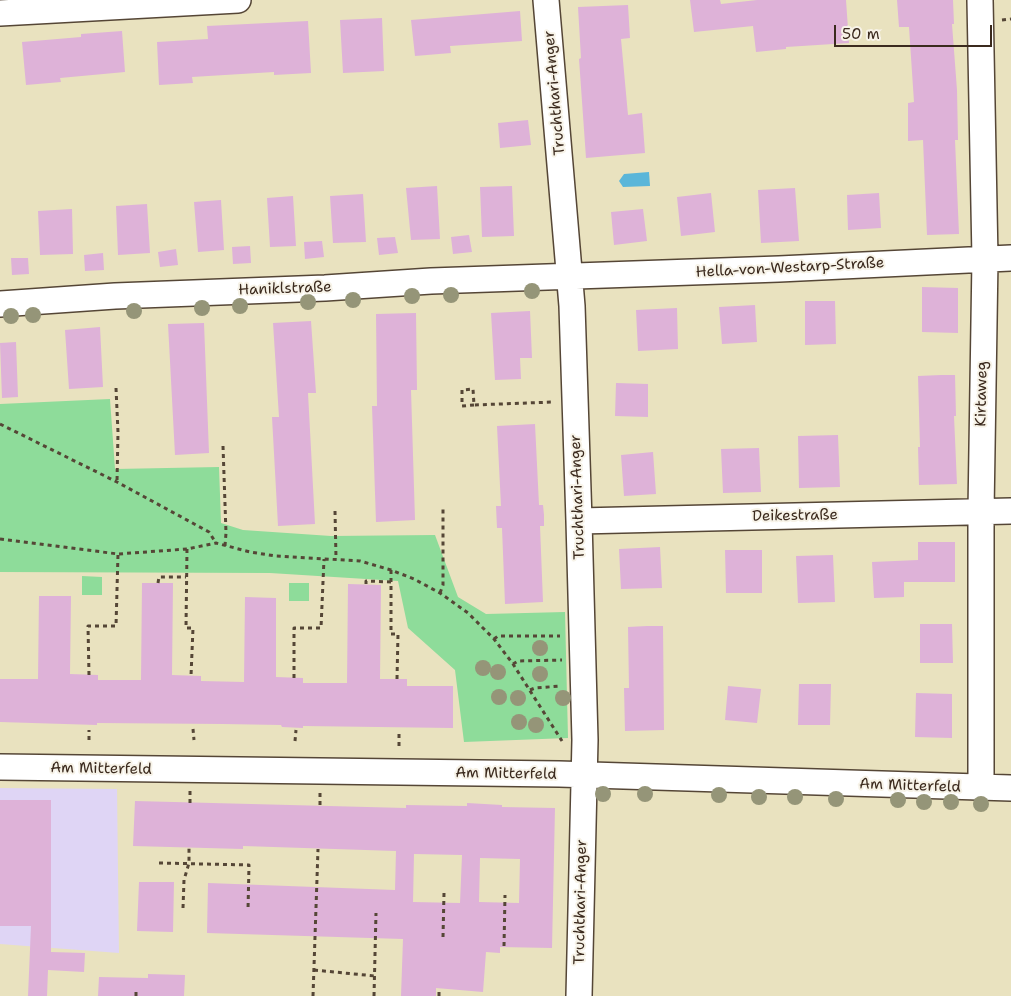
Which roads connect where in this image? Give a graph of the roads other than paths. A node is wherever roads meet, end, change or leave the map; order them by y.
1 (238, 0) edge
2 (546, 0) edge
3 (980, 0) edge
4 (0, 13) edge
5 (1011, 258) edge
6 (985, 259) junction
7 (570, 276) junction
8 (0, 304) edge
9 (980, 511) junction
10 (1011, 511) edge
11 (579, 521) junction
12 (0, 767) edge
13 (584, 775) junction
14 (981, 788) junction
15 (1011, 788) edge
16 (579, 996) edge

1 - 4 street
2 - 7 street, Truchthari-Anger
3 - 6 street, Kirtaweg
5 - 6 street, Hella-von-Westarp-Straße
6 - 7 street, Hella-von-Westarp-Straße
6 - 9 street, Kirtaweg
7 - 8 street, Haniklstraße
7 - 11 street, Truchthari-Anger
9 - 10 street, Deikestraße
9 - 11 street, Deikestraße
9 - 14 street, Kirtaweg
11 - 13 street, Truchthari-Anger
12 - 13 street, Am Mitterfeld
13 - 14 street, Am Mitterfeld
13 - 16 street, Truchthari-Anger
14 - 15 street, Am Mitterfeld

